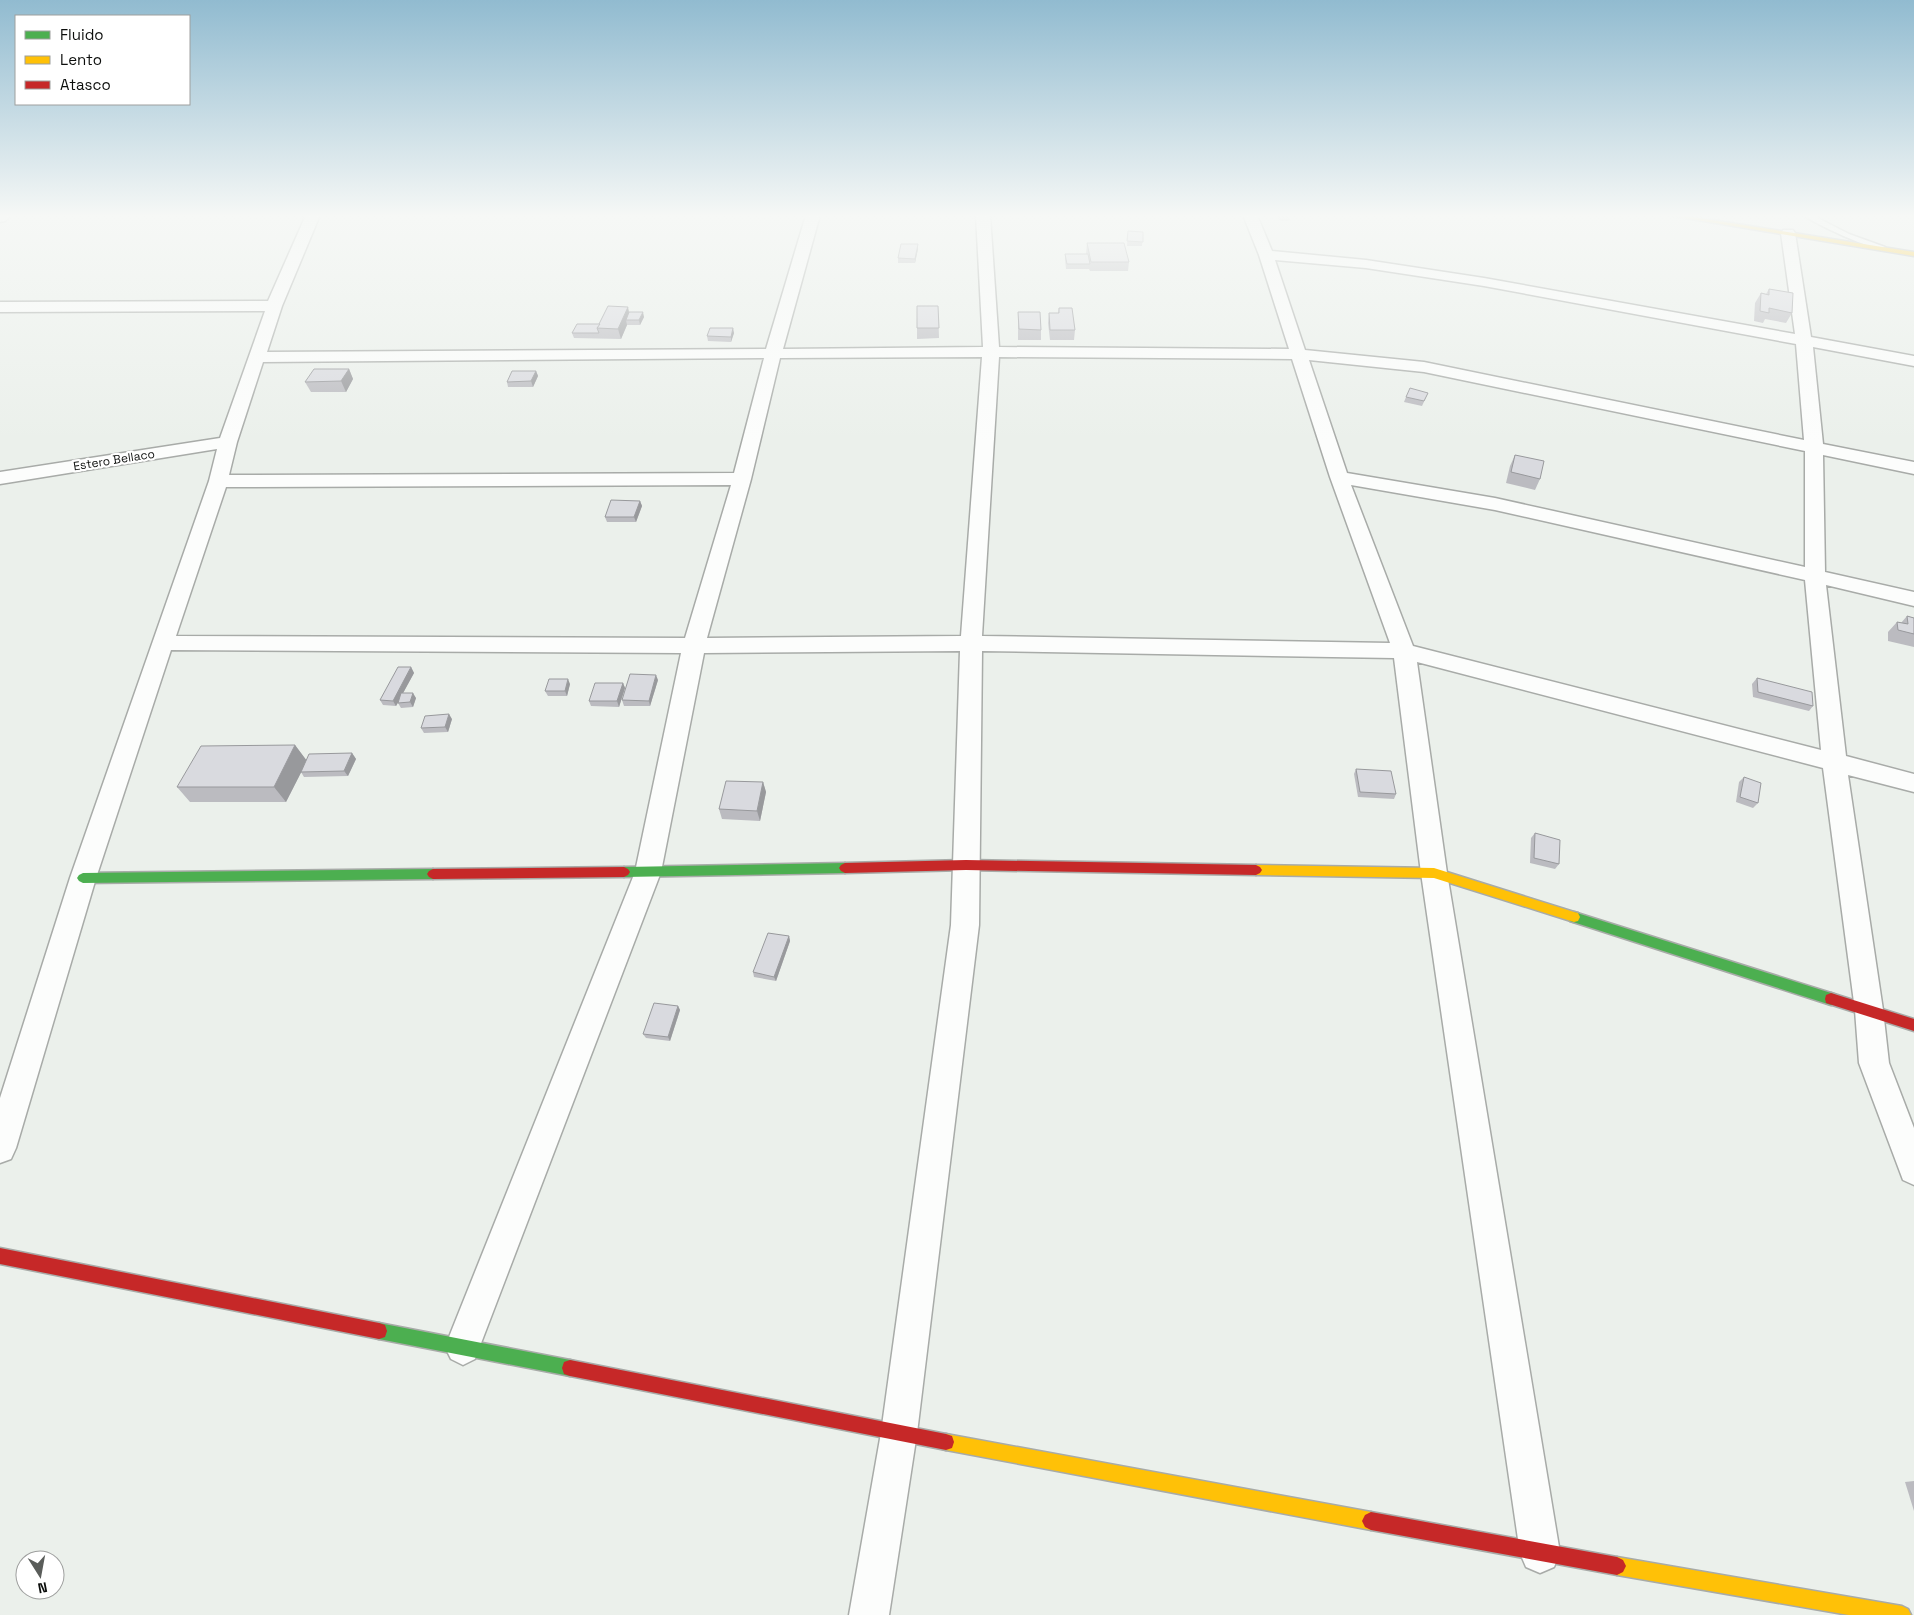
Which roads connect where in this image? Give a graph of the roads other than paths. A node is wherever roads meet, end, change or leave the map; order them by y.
1 (281, 290) edge
2 (791, 290) edge
3 (987, 290) edge
4 (1278, 290) edge
5 (1529, 290) edge
6 (1796, 290) edge
7 (274, 306) junction
8 (0, 307) edge
9 (1804, 342) junction
10 (991, 352) junction
11 (773, 354) junction
12 (1299, 354) junction
13 (258, 357) junction
14 (1914, 361) edge
15 (228, 442) junction
16 (1814, 446) junction
17 (1914, 468) edge
18 (1339, 477) junction
19 (0, 478) edge
20 (742, 479) junction
21 (218, 481) junction
22 (1815, 576) junction
23 (1914, 599) edge
24 (163, 643) junction
25 (971, 644) junction
26 (694, 646) junction
27 (1404, 651) junction
28 (1834, 761) junction
29 (1914, 783) edge
30 (966, 865) junction
31 (648, 872) junction
32 (1434, 872) junction
33 (84, 878) junction
34 (1869, 1010) junction
35 (1914, 1025) edge
36 (0, 1148) edge
37 (1914, 1169) edge
38 (0, 1256) edge
39 (463, 1347) junction
40 (899, 1432) junction
41 (1540, 1553) junction
42 (869, 1615) edge
43 (1902, 1615) edge

1 - 7 street
2 - 11 street
3 - 10 street
4 - 12 street
5 - 9 street
6 - 9 street
7 - 8 street
7 - 13 street
9 - 14 street
9 - 16 street
10 - 11 street
10 - 12 street
10 - 25 street
11 - 13 street
11 - 20 street
12 - 16 street
12 - 18 street
13 - 15 street
15 - 19 street, Estero Bellaco
15 - 21 street
16 - 17 street
16 - 22 street
18 - 22 street
18 - 27 street
20 - 21 street
20 - 26 street
21 - 24 street
22 - 23 street
22 - 28 street
24 - 26 street
24 - 33 street
25 - 26 street
25 - 27 street
25 - 30 street
26 - 31 street
27 - 28 street
27 - 32 street
28 - 29 street
28 - 34 street
30 - 31 main road
30 - 32 main road
30 - 40 street
31 - 33 main road
31 - 39 street
32 - 34 main road
32 - 41 street
33 - 36 street
34 - 35 main road
34 - 37 street
38 - 39 main road
39 - 40 main road
40 - 41 main road
40 - 42 street
41 - 43 main road

